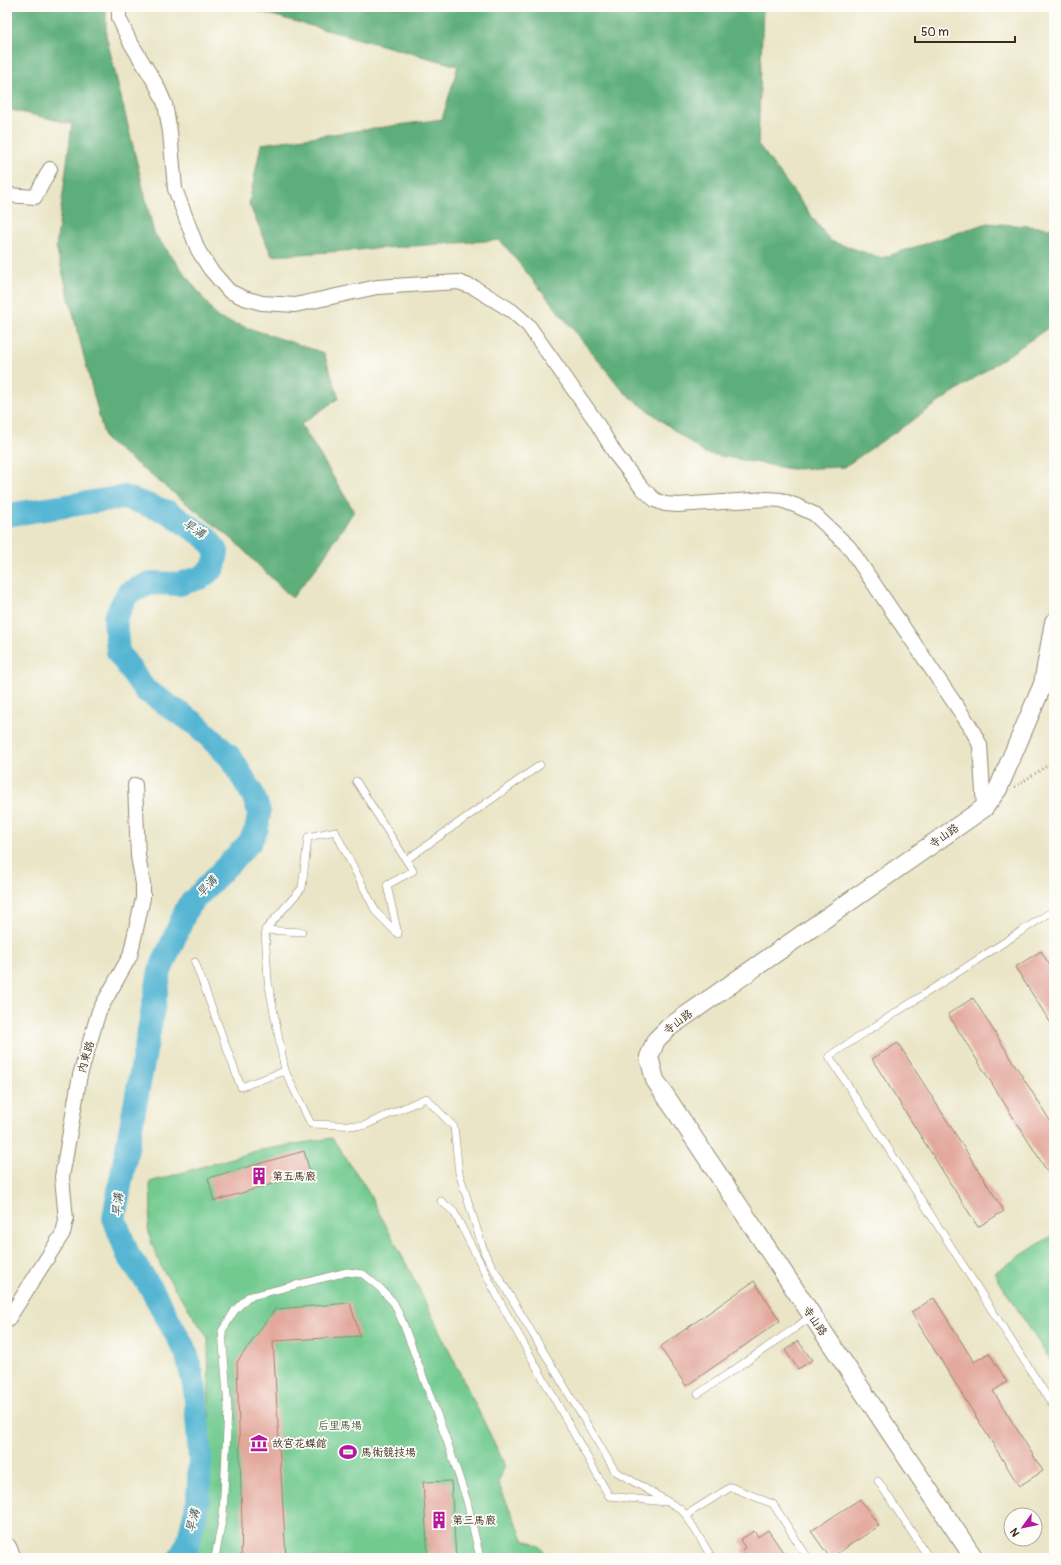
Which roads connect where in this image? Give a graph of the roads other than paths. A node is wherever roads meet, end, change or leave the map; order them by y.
1 (119, 7) edge
2 (50, 169) dead end
3 (7, 195) edge
4 (1054, 622) edge
5 (540, 765) dead end
6 (356, 781) dead end
7 (135, 785) dead end
8 (984, 808) junction
9 (406, 860) junction
10 (1054, 910) edge
11 (265, 930) junction
12 (302, 932) dead end
13 (195, 962) dead end
14 (285, 1071) junction
15 (441, 1202) dead end
16 (811, 1316) junction
17 (7, 1321) edge
18 (698, 1394) dead end
19 (1054, 1407) edge
20 (878, 1481) dead end
21 (669, 1502) junction
22 (686, 1514) junction
23 (7, 1547) edge
24 (12, 1558) edge
25 (215, 1558) edge
26 (480, 1558) edge
27 (712, 1558) edge
28 (808, 1558) edge
29 (929, 1558) edge
30 (974, 1558) edge

1 - 8 street
2 - 3 street
4 - 8 street, 寺山路
5 - 9 lane
6 - 9 lane
7 - 17 street, 內東路
8 - 16 street, 寺山路
9 - 11 lane
10 - 19 lane
11 - 12 lane
11 - 14 lane
13 - 14 lane
14 - 21 lane
15 - 21 lane
16 - 18 lane
16 - 30 street, 寺山路
20 - 29 lane
21 - 22 lane
22 - 27 lane
22 - 28 lane
23 - 24 street
25 - 26 lane

